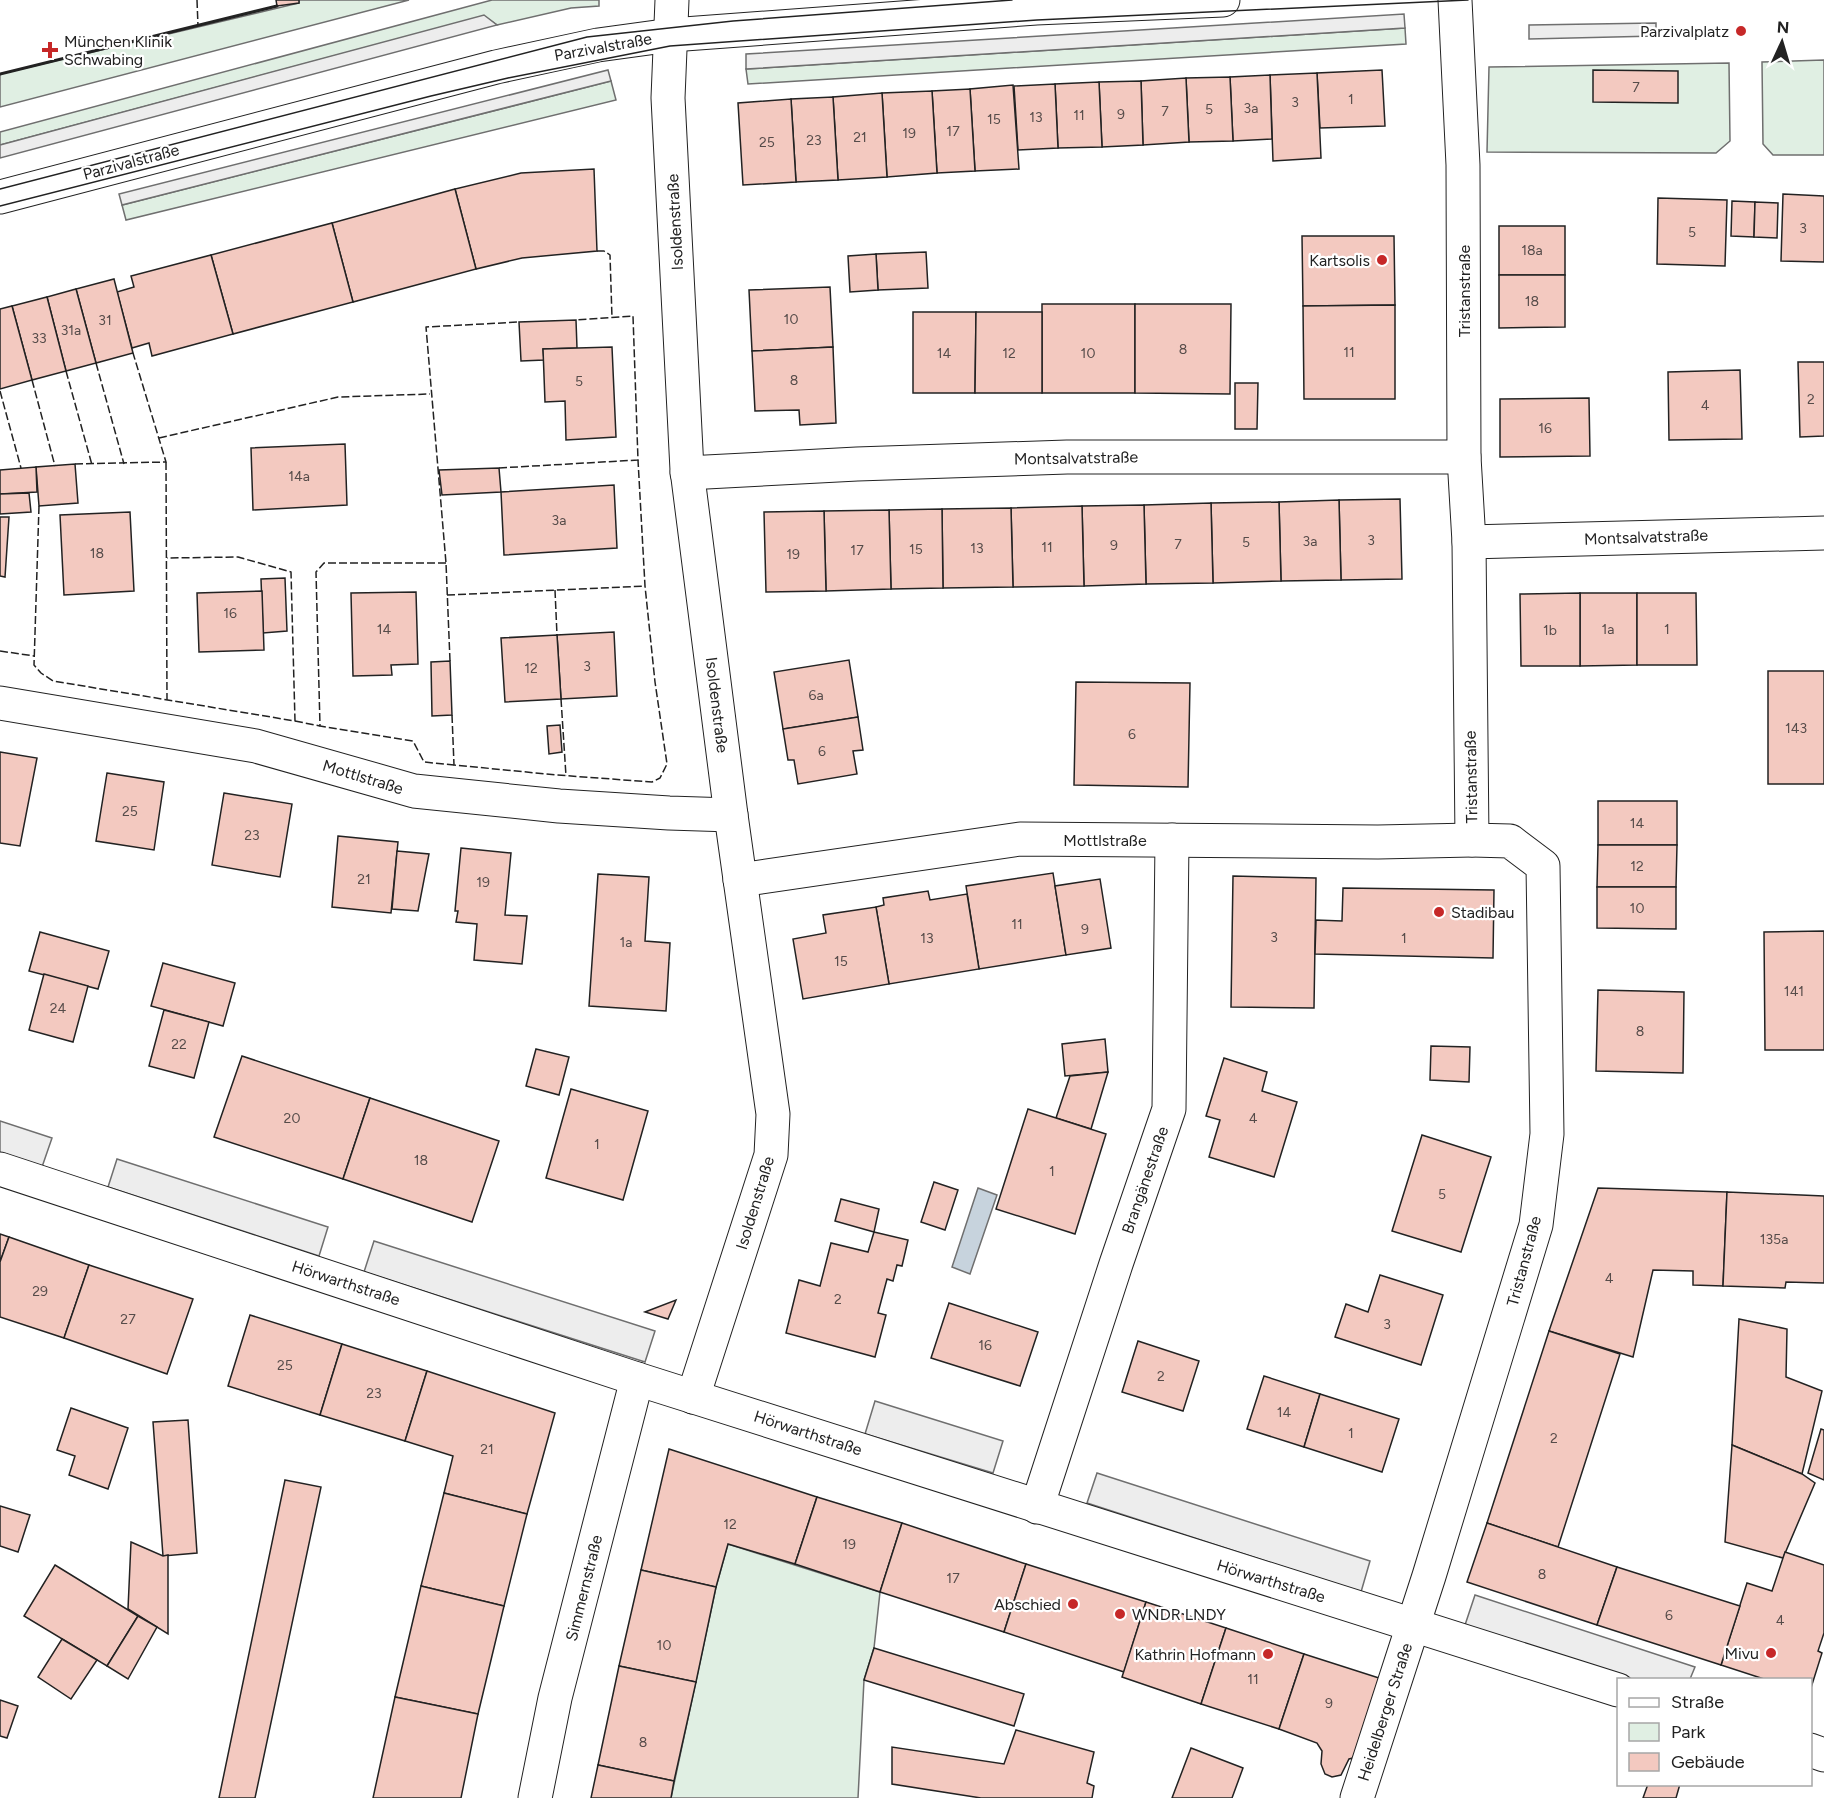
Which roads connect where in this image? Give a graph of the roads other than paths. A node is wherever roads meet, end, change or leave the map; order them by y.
1 (672, 0) edge
2 (1222, 0) edge
3 (1455, 0) edge
4 (671, 35) junction
5 (0, 196) edge
6 (1464, 457) junction
7 (687, 473) junction
8 (1824, 532) edge
9 (1468, 542) junction
10 (0, 703) edge
11 (731, 815) junction
12 (1172, 840) junction
13 (1472, 840) junction
14 (740, 880) junction
15 (0, 1168) edge
16 (637, 1379) junction
17 (693, 1397) junction
18 (1037, 1508) junction
19 (1413, 1626) junction
20 (1617, 1690) edge
21 (535, 1798) edge
22 (1358, 1798) edge

1 - 4 street, Isoldenstraße
2 - 4 street, Parzivalstraße
3 - 6 street, Tristanstraße
4 - 5 street, Parzivalstraße
4 - 7 street, Isoldenstraße
6 - 7 street, Montsalvatstraße
6 - 9 street, Tristanstraße
7 - 11 street, Isoldenstraße
8 - 9 street, Montsalvatstraße
9 - 13 street, Tristanstraße
10 - 11 street, Mottlstraße
11 - 14 street, Isoldenstraße
12 - 13 street, Mottlstraße
12 - 14 street, Mottlstraße
12 - 18 street, Brangänestraße
13 - 19 street, Tristanstraße
14 - 17 street, Isoldenstraße
15 - 16 street, Hörwarthstraße
16 - 17 street, Hörwarthstraße
16 - 21 street, Simmernstraße
17 - 18 street, Hörwarthstraße
18 - 19 street, Hörwarthstraße
19 - 20 street, Hörwarthstraße
19 - 22 street, Heidelberger Straße

